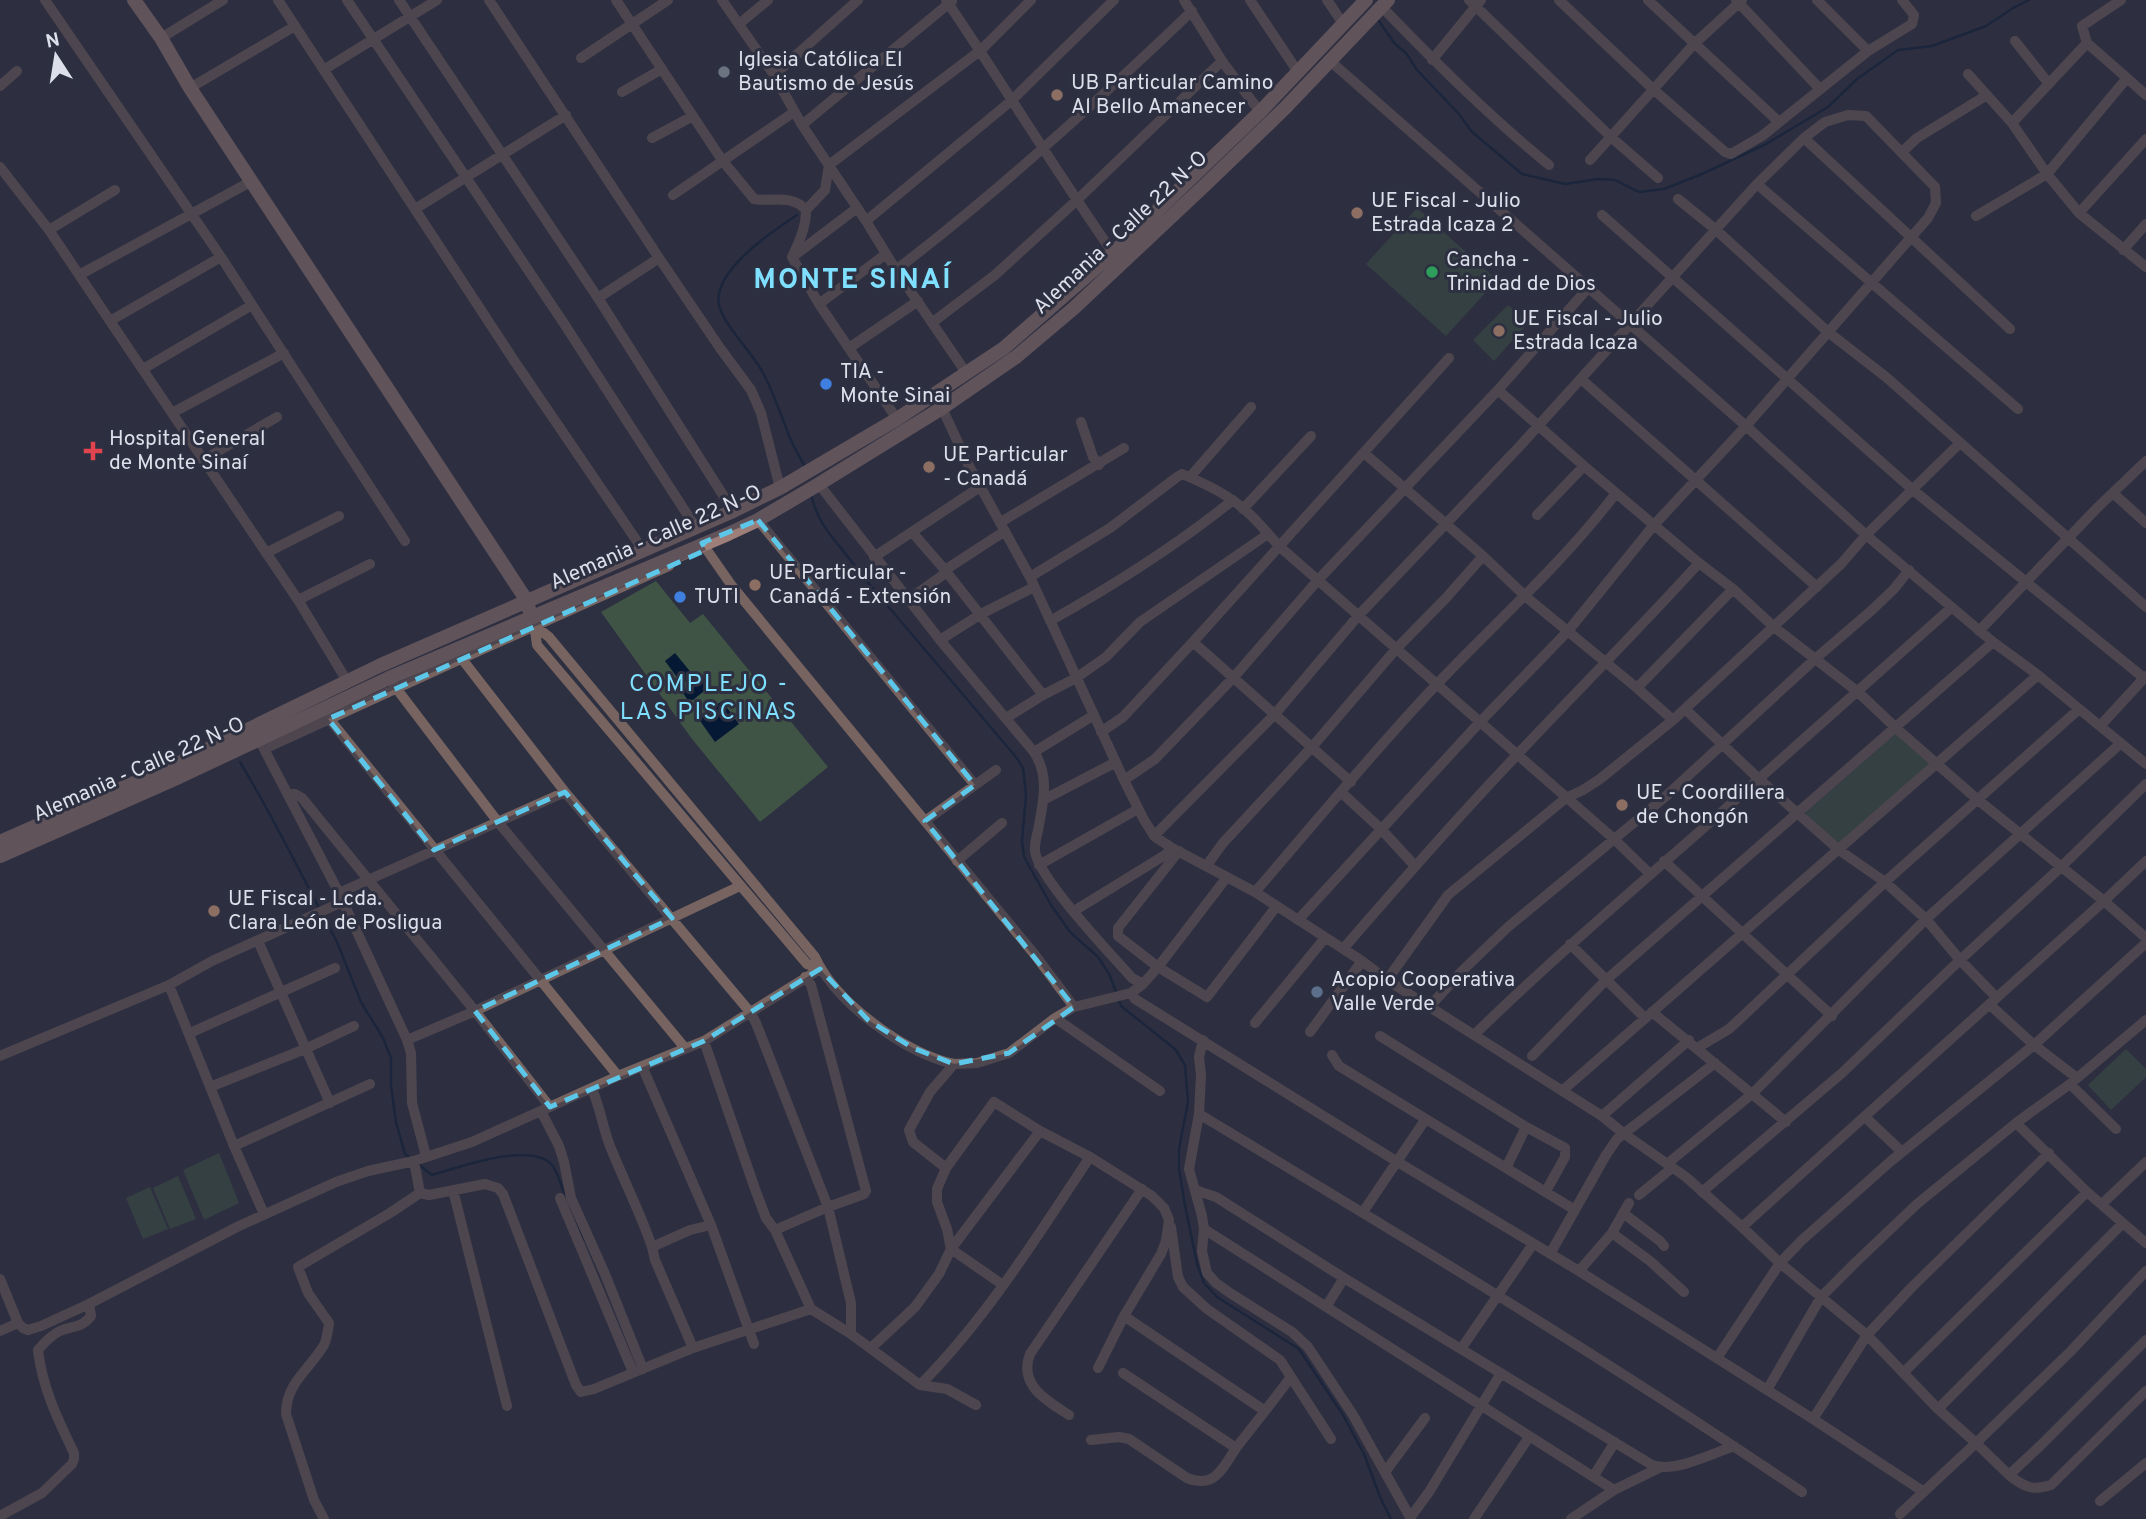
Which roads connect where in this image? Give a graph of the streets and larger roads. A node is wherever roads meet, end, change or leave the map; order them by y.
1 (45, 0) edge
2 (134, 0) edge
3 (223, 0) edge
4 (278, 0) edge
5 (347, 0) edge
6 (399, 0) edge
7 (437, 0) edge
8 (489, 0) edge
9 (616, 0) edge
10 (668, 0) edge
11 (722, 0) edge
12 (768, 0) edge
13 (858, 0) edge
14 (1031, 0) edge
15 (1114, 0) edge
16 (1184, 0) edge
17 (1250, 0) edge
18 (1327, 0) edge
19 (1559, 0) edge
20 (1648, 0) edge
21 (1817, 0) edge
22 (1902, 0) edge
23 (2121, 0) edge
24 (949, 1) edge
25 (1739, 1) edge
26 (1475, 2) edge
27 (1374, 7) edge
28 (1192, 11) junction
29 (410, 17) junction
30 (632, 24) junction
31 (739, 24) junction
32 (1344, 25) junction
33 (295, 26) junction
34 (161, 38) junction
35 (373, 39) junction
36 (2015, 41) dead end
37 (2087, 43) junction
38 (1694, 44) junction
39 (981, 50) junction
40 (1868, 51) junction
41 (581, 58) dead end
42 (1329, 60) junction
43 (1432, 60) junction
44 (1222, 61) junction
45 (324, 69) junction
46 (662, 69) junction
47 (17, 71) dead end
48 (1298, 72) junction
49 (1968, 74) dead end
50 (774, 75) junction
51 (2127, 78) junction
52 (2049, 83) junction
53 (0, 86) edge
54 (190, 88) junction
55 (1653, 89) junction
56 (1820, 89) junction
57 (622, 92) dead end
58 (1987, 95) junction
59 (2146, 95) edge
60 (1011, 101) junction
61 (794, 112) junction
62 (1260, 112) junction
63 (566, 115) junction
64 (693, 116) junction
65 (1779, 122) junction
66 (2012, 123) junction
67 (802, 125) junction
68 (652, 138) dead end
69 (1612, 138) junction
70 (1804, 138) junction
71 (2146, 139) edge
72 (1043, 149) junction
73 (1902, 152) junction
74 (503, 156) junction
75 (722, 160) junction
76 (1590, 160) dead end
77 (828, 165) junction
78 (1549, 165) dead end
79 (0, 167) edge
80 (2048, 174) junction
81 (466, 178) junction
82 (1658, 178) dead end
83 (252, 181) junction
84 (1757, 184) junction
85 (115, 190) dead end
86 (673, 195) dead end
87 (1678, 199) dead end
88 (1076, 201) junction
89 (857, 208) junction
90 (415, 209) junction
91 (806, 210) junction
92 (2079, 213) junction
93 (192, 214) junction
94 (1602, 215) dead end
95 (1976, 216) dead end
96 (866, 221) junction
97 (2146, 224) edge
98 (1715, 229) junction
99 (49, 230) junction
100 (1912, 237) junction
101 (2123, 250) junction
102 (1113, 253) junction
103 (887, 254) junction
104 (221, 257) junction
105 (792, 257) junction
106 (659, 258) junction
107 (2146, 267) edge
108 (896, 270) junction
109 (79, 275) junction
110 (1673, 278) junction
111 (1870, 282) junction
112 (1588, 288) junction
113 (597, 298) junction
114 (918, 301) junction
115 (819, 304) junction
116 (252, 305) junction
117 (110, 321) junction
118 (933, 322) junction
119 (1629, 324) junction
120 (2010, 329) dead end
121 (1828, 332) junction
122 (849, 348) junction
123 (284, 353) junction
124 (1449, 358) dead end
125 (143, 369) junction
126 (967, 374) junction
127 (1581, 379) junction
128 (1788, 379) junction
129 (1498, 390) junction
130 (1251, 407) dead end
131 (942, 408) junction
132 (2018, 409) dead end
133 (172, 413) junction
134 (277, 416) dead end
135 (897, 419) junction
136 (1081, 422) dead end
137 (1538, 424) junction
138 (1746, 426) junction
139 (1311, 436) dead end
140 (1960, 443) junction
141 (1124, 448) dead end
142 (1364, 453) junction
143 (204, 460) junction
144 (2146, 461) edge
145 (1099, 464) junction
146 (1584, 466) junction
147 (1190, 477) junction
148 (1695, 480) junction
149 (816, 485) junction
150 (784, 486) junction
151 (980, 487) junction
152 (1913, 489) junction
153 (1405, 490) junction
154 (1616, 493) junction
155 (2113, 493) junction
156 (1233, 500) junction
157 (1243, 509) junction
158 (733, 511) junction
159 (1537, 515) dead end
160 (339, 516) dead end
161 (758, 520) junction
162 (1445, 523) junction
163 (2146, 523) edge
164 (1654, 525) junction
165 (1003, 527) junction
166 (696, 528) junction
167 (912, 532) junction
168 (1268, 534) junction
169 (1866, 536) junction
170 (2067, 539) junction
171 (405, 541) dead end
172 (704, 547) junction
173 (1280, 547) junction
174 (643, 550) junction
175 (266, 552) junction
176 (1483, 556) junction
177 (874, 557) junction
178 (1699, 563) junction
179 (370, 564) dead end
180 (1909, 570) junction
181 (946, 571) junction
182 (1318, 580) junction
183 (1032, 582) junction
184 (2027, 582) junction
185 (1817, 587) junction
186 (1733, 589) junction
187 (1525, 596) junction
188 (298, 600) junction
189 (908, 600) junction
190 (527, 601) junction
191 (2146, 607) edge
192 (1951, 608) junction
193 (981, 614) junction
194 (1358, 617) junction
195 (1050, 621) junction
196 (533, 622) junction
197 (1774, 627) junction
198 (1567, 631) junction
199 (1979, 631) junction
200 (940, 640) junction
201 (1193, 642) junction
202 (1993, 642) junction
203 (1396, 649) junction
204 (458, 654) junction
205 (1815, 659) junction
206 (1606, 664) junction
207 (2038, 675) junction
208 (1234, 677) junction
209 (2145, 677) edge
210 (1076, 678) junction
211 (347, 681) junction
212 (392, 683) junction
213 (1437, 684) junction
214 (1637, 688) junction
215 (1858, 692) junction
216 (1043, 695) junction
217 (1685, 709) junction
218 (2078, 710) junction
219 (1275, 713) junction
220 (325, 714) junction
221 (1094, 715) junction
222 (1006, 718) junction
223 (1673, 720) junction
224 (1480, 722) junction
225 (2100, 726) junction
226 (1896, 728) junction
227 (1101, 732) junction
228 (2121, 743) junction
229 (262, 744) junction
230 (1723, 744) junction
231 (1312, 747) junction
232 (1034, 752) junction
233 (1517, 755) junction
234 (1116, 762) junction
235 (2146, 763) edge
236 (1937, 764) junction
237 (996, 770) dead end
238 (1759, 779) junction
239 (1124, 780) junction
240 (1352, 782) junction
241 (2146, 784) edge
242 (975, 785) junction
243 (565, 792) junction
244 (1342, 793) junction
245 (289, 794) junction
246 (1566, 798) junction
247 (1043, 800) junction
248 (1978, 800) junction
249 (1138, 809) junction
250 (1798, 813) junction
251 (925, 821) junction
252 (498, 822) junction
253 (1002, 823) dead end
254 (1381, 829) junction
255 (2019, 834) junction
256 (1154, 836) junction
257 (1614, 839) junction
258 (0, 842) edge
259 (1176, 849) junction
260 (434, 850) junction
261 (1839, 850) junction
262 (0, 856) edge
263 (2146, 860) edge
264 (957, 861) junction
265 (1664, 861) junction
266 (1039, 865) junction
267 (1207, 866) junction
268 (1415, 866) junction
269 (2061, 867) junction
270 (1649, 873) junction
271 (1227, 877) junction
272 (370, 881) junction
273 (1885, 882) junction
274 (740, 886) junction
275 (1255, 892) junction
276 (1702, 896) junction
277 (341, 898) junction
278 (2104, 901) junction
279 (1276, 907) junction
280 (1074, 911) junction
281 (672, 918) junction
282 (1926, 919) junction
283 (1297, 920) junction
284 (1742, 934) junction
285 (1325, 938) junction
286 (2146, 940) edge
287 (258, 941) junction
288 (1570, 944) junction
289 (1343, 949) junction
290 (604, 950) junction
291 (1959, 960) junction
292 (1362, 961) junction
293 (1158, 967) junction
294 (335, 968) dead end
295 (820, 969) junction
296 (1788, 975) junction
297 (805, 977) junction
298 (540, 980) junction
299 (1387, 980) junction
300 (1606, 980) junction
301 (1143, 984) junction
302 (169, 985) junction
303 (280, 992) junction
304 (1131, 993) junction
305 (1993, 1000) junction
306 (1430, 1006) junction
307 (1074, 1007) junction
308 (475, 1011) junction
309 (750, 1012) junction
310 (1648, 1015) junction
311 (1832, 1016) junction
312 (1055, 1018) junction
313 (2146, 1020) edge
314 (1255, 1023) dead end
315 (354, 1026) dead end
316 (1310, 1032) dead end
317 (190, 1033) junction
318 (1380, 1035) dead end
319 (1474, 1035) junction
320 (407, 1040) junction
321 (1689, 1040) junction
322 (704, 1041) junction
323 (1203, 1041) junction
324 (2034, 1045) junction
325 (685, 1048) junction
326 (1697, 1048) junction
327 (305, 1049) junction
328 (1332, 1055) dead end
329 (0, 1056) edge
330 (1532, 1056) dead end
331 (1715, 1063) junction
332 (954, 1064) junction
333 (642, 1066) junction
334 (618, 1076) junction
335 (2074, 1081) junction
336 (370, 1084) dead end
337 (210, 1087) junction
338 (592, 1089) junction
339 (1160, 1091) dead end
340 (1562, 1091) junction
341 (1752, 1094) junction
342 (330, 1104) junction
343 (546, 1109) junction
344 (1199, 1114) junction
345 (1602, 1116) junction
346 (1865, 1117) junction
347 (1425, 1120) junction
348 (1786, 1122) junction
349 (2016, 1123) junction
350 (1526, 1127) junction
351 (2116, 1129) dead end
352 (1040, 1131) junction
353 (1622, 1133) junction
354 (234, 1146) junction
355 (1902, 1152) junction
356 (2049, 1153) junction
357 (426, 1156) junction
358 (1090, 1157) junction
359 (414, 1161) junction
360 (1396, 1161) junction
361 (2146, 1162) edge
362 (1670, 1166) junction
363 (946, 1168) junction
364 (1506, 1168) junction
365 (1142, 1189) junction
366 (453, 1190) junction
367 (1195, 1190) junction
368 (1545, 1191) junction
369 (1702, 1192) junction
370 (2088, 1192) junction
371 (420, 1193) junction
372 (1639, 1195) dead end
373 (560, 1198) dead end
374 (2102, 1204) junction
375 (828, 1207) junction
376 (1576, 1210) junction
377 (1363, 1212) junction
378 (264, 1214) junction
379 (1169, 1220) junction
380 (2123, 1223) junction
381 (711, 1225) junction
382 (1742, 1227) junction
383 (1204, 1229) junction
384 (775, 1230) junction
385 (1612, 1233) junction
386 (2145, 1240) edge
387 (1533, 1244) junction
388 (1664, 1246) dead end
389 (652, 1247) junction
390 (951, 1249) junction
391 (1550, 1254) junction
392 (1780, 1263) junction
393 (1579, 1271) junction
394 (2146, 1271) edge
395 (1344, 1278) junction
396 (0, 1279) edge
397 (1003, 1285) junction
398 (1684, 1292) dead end
399 (1498, 1295) junction
400 (1821, 1297) junction
401 (89, 1304) junction
402 (1326, 1307) junction
403 (811, 1309) junction
404 (1124, 1316) junction
405 (18, 1323) junction
406 (750, 1330) junction
407 (0, 1331) edge
408 (851, 1334) junction
409 (1867, 1335) junction
410 (2146, 1340) edge
411 (754, 1344) dead end
412 (693, 1348) junction
413 (871, 1348) junction
414 (1461, 1349) junction
415 (1717, 1358) junction
416 (1098, 1368) dead end
417 (638, 1371) junction
418 (1123, 1373) dead end
419 (1500, 1373) junction
420 (1904, 1373) junction
421 (1291, 1377) junction
422 (920, 1385) junction
423 (1767, 1390) junction
424 (2146, 1391) edge
425 (975, 1405) dead end
426 (508, 1406) dead end
427 (1480, 1406) junction
428 (1938, 1409) junction
429 (1265, 1411) junction
430 (1069, 1415) dead end
431 (1425, 1418) dead end
432 (1813, 1419) junction
433 (1529, 1437) junction
434 (1331, 1439) dead end
435 (1091, 1440) dead end
436 (1615, 1442) junction
437 (1976, 1443) junction
438 (1734, 1446) junction
439 (1236, 1448) junction
440 (2146, 1463) edge
441 (1659, 1468) junction
442 (1385, 1472) junction
443 (2009, 1475) junction
444 (1593, 1476) junction
445 (1614, 1490) junction
446 (1802, 1492) dead end
447 (1924, 1492) junction
448 (2100, 1501) dead end
449 (1900, 1514) dead end
450 (0, 1516) edge
451 (1411, 1518) edge
452 (324, 1519) edge
453 (1474, 1519) edge
454 (1571, 1519) edge

1 - 93 street
2 - 34 street
3 - 34 street
4 - 33 street
5 - 35 street
6 - 29 street
7 - 29 street
8 - 63 street
9 - 30 street
10 - 30 street
11 - 31 street
12 - 31 street
13 - 50 street
14 - 39 street
15 - 60 street
16 - 28 street
17 - 48 street
18 - 32 street
19 - 55 street
20 - 38 street
21 - 40 street
22 - 40 street
23 - 37 street
24 - 39 street
24 - 67 street
25 - 38 street
25 - 56 street
26 - 43 street
26 - 69 street
27 - 32 street, Alemania - Calle 22 N-O
27 - 42 street, Alemania - Calle 22 N-O
27 - 43 street
28 - 44 street
28 - 72 street
29 - 35 street
29 - 74 street
30 - 41 street
30 - 46 street
31 - 50 street
32 - 48 street, Alemania - Calle 22 N-O
33 - 45 street
33 - 54 street
34 - 54 street
35 - 45 street
35 - 81 street
36 - 52 street
37 - 51 street
37 - 52 street
38 - 55 street
38 - 65 street
39 - 60 street
39 - 77 street
40 - 56 street
42 - 112 street
42 - 131 street, Alemania - Calle 22 N-O
43 - 78 street
44 - 62 street
44 - 88 street
45 - 90 street
46 - 57 street
46 - 64 street
47 - 53 street
48 - 62 street, Alemania - Calle 22 N-O
49 - 58 street
50 - 61 street
51 - 59 street
51 - 80 street
52 - 66 street
54 - 83 street
55 - 65 street
55 - 69 street
56 - 65 street
58 - 66 street
58 - 73 street
60 - 72 street
60 - 96 street
61 - 67 street
61 - 75 street
62 - 102 street, Alemania - Calle 22 N-O
63 - 74 street
63 - 106 street
64 - 68 street
64 - 75 street
66 - 80 street
67 - 77 street
69 - 76 street
69 - 82 street
70 - 73 street
70 - 84 street
70 - 100 street
71 - 92 street
72 - 88 street
72 - 108 street
73 - 100 street
74 - 81 street
74 - 113 street
75 - 86 street
75 - 91 street
77 - 89 street
77 - 91 street
79 - 99 street
80 - 92 street
80 - 95 street
81 - 90 street
81 - 166 street
83 - 93 street
83 - 190 street
84 - 98 street
84 - 111 street
85 - 99 street
87 - 98 street
88 - 102 street
88 - 118 street
89 - 96 street
89 - 105 street
90 - 174 street
91 - 105 street
92 - 101 street
93 - 104 street
93 - 109 street
94 - 110 street
96 - 103 street
97 - 101 street
98 - 110 street
98 - 121 street
99 - 109 street
100 - 111 street
100 - 120 street
101 - 107 street
102 - 126 street, Alemania - Calle 22 N-O
103 - 108 street
103 - 115 street
104 - 116 street
104 - 117 street
105 - 115 street
106 - 113 street
106 - 150 street
108 - 114 street
109 - 117 street
110 - 119 street
110 - 128 street
111 - 121 street
111 - 132 street
112 - 119 street
112 - 129 street
113 - 158 street
114 - 118 street
114 - 122 street
115 - 122 street
116 - 123 street
116 - 125 street
117 - 125 street
118 - 126 street
119 - 127 street
119 - 138 street
121 - 128 street
121 - 140 street
122 - 135 street
123 - 133 street
123 - 171 street
124 - 142 street
125 - 133 street
126 - 135 street, Alemania - Calle 22 N-O
127 - 137 street
127 - 148 street
128 - 138 street
128 - 152 street
129 - 137 street
129 - 153 street
130 - 147 street
131 - 149 street, Alemania - Calle 22 N-O
131 - 151 street
133 - 143 street
134 - 143 street
135 - 150 street, Alemania - Calle 22 N-O
136 - 145 street
137 - 146 street
137 - 162 street
138 - 148 street
138 - 169 street
139 - 157 street
140 - 152 street
140 - 170 street
141 - 145 street
142 - 153 street
142 - 173 street
143 - 175 street
144 - 155 street
145 - 165 street
146 - 154 street
146 - 159 street
147 - 156 street
147 - 183 street
148 - 164 street
148 - 185 street
149 - 161 street, Alemania - Calle 22 N-O
149 - 177 street
150 - 158 street, Alemania - Calle 22 N-O
151 - 165 street
151 - 167 street
152 - 169 street
152 - 184 street
153 - 162 street
153 - 182 street
154 - 164 street
154 - 187 street
155 - 163 street
155 - 170 street
156 - 157 street
156 - 195 street
157 - 168 street
158 - 166 street, Alemania - Calle 22 N-O
160 - 175 street
161 - 172 street, Alemania - Calle 22 N-O
161 - 242 street
162 - 176 street
162 - 194 street
164 - 178 street
164 - 198 street
165 - 181 street
165 - 183 street
166 - 174 street, Alemania - Calle 22 N-O
167 - 177 street
167 - 181 street
168 - 173 street
168 - 210 street
169 - 180 street
169 - 185 street
170 - 184 street
170 - 191 street
172 - 196 street, Alemania - Calle 22 N-O
172 - 251 street
173 - 182 street
173 - 201 street
174 - 190 street, Alemania - Calle 22 N-O
175 - 188 street
176 - 187 street
176 - 203 street
177 - 189 street
178 - 186 street
178 - 206 street
179 - 188 street
180 - 192 street
180 - 205 street
181 - 189 street
181 - 193 street
182 - 194 street
182 - 208 street
183 - 193 street
183 - 195 street
184 - 199 street
184 - 209 street
185 - 197 street
186 - 197 street
186 - 214 street
187 - 198 street
187 - 213 street
188 - 211 street
189 - 200 street
190 - 196 street
190 - 211 street, Alemania - Calle 22 N-O
192 - 199 street
192 - 215 street
193 - 200 street
193 - 216 street
194 - 203 street
194 - 219 street
195 - 210 street
196 - 204 street, Alemania - Calle 22 N-O
196 - 274 street
196 - 295 street
197 - 205 street
197 - 217 street
198 - 206 street
198 - 224 street
199 - 202 street
200 - 222 street
201 - 208 street
201 - 227 street
202 - 207 street
202 - 226 street
203 - 213 street
203 - 231 street
204 - 212 street, Alemania - Calle 22 N-O
204 - 243 street
205 - 215 street
205 - 230 street
206 - 214 street
206 - 233 street
207 - 218 street
207 - 236 street
208 - 219 street
208 - 239 street
209 - 225 street
210 - 216 street
210 - 221 street
211 - 258 street, Alemania - Calle 22 N-O
212 - 220 street, Alemania - Calle 22 N-O
212 - 252 street
213 - 224 street
213 - 240 street
214 - 223 street
215 - 226 street
215 - 238 street
216 - 222 street
217 - 223 street
217 - 230 street
218 - 225 street
218 - 248 street
219 - 231 street
219 - 256 street
220 - 229 street, Alemania - Calle 22 N-O
220 - 260 street
221 - 227 street
221 - 232 street
222 - 232 street
223 - 246 street
224 - 233 street
224 - 254 street
225 - 228 street
226 - 236 street
226 - 250 street
227 - 234 street
228 - 235 street
228 - 255 street
229 - 245 street
229 - 262 street, Alemania - Calle 22 N-O
230 - 238 street
230 - 257 street
231 - 240 street
231 - 267 street
232 - 247 street
233 - 246 street
233 - 268 street
234 - 239 street
234 - 247 street
236 - 248 street
236 - 261 street
237 - 242 street
238 - 250 street
238 - 265 street
239 - 249 street
240 - 244 street
241 - 269 street
242 - 251 street
243 - 252 street
243 - 281 street
244 - 254 street
244 - 275 street
245 - 272 street
245 - 277 street
246 - 257 street
246 - 299 street
247 - 266 street
248 - 255 street
248 - 273 street
249 - 256 street
249 - 266 street
250 - 261 street
250 - 276 street
251 - 264 street
252 - 260 street
252 - 290 street
253 - 264 street
254 - 268 street
254 - 283 street
255 - 269 street
255 - 282 street
256 - 259 street
257 - 270 street
257 - 306 street
259 - 267 street
259 - 280 street
259 - 293 street
260 - 272 street
260 - 298 street
261 - 273 street
261 - 284 street
263 - 278 street
264 - 307 street
265 - 270 street
265 - 276 street
266 - 280 street
267 - 271 street
268 - 289 street
269 - 278 street
269 - 291 street
270 - 288 street
271 - 275 street
271 - 293 street
272 - 277 street
272 - 308 street
273 - 282 street
273 - 296 street
274 - 281 street
274 - 295 street
275 - 279 street
276 - 284 street
276 - 300 street
277 - 287 street
277 - 320 street
278 - 286 street
278 - 305 street
279 - 283 street
279 - 293 street
280 - 301 street
281 - 290 street
281 - 309 street
282 - 291 street
282 - 311 street
283 - 285 street
284 - 296 street
284 - 310 street
285 - 289 street
285 - 314 street
286 - 324 street
287 - 302 street
287 - 303 street
288 - 300 street
288 - 319 street
289 - 292 street
290 - 298 street
290 - 325 street
291 - 305 street
291 - 348 street
292 - 299 street
292 - 316 street
293 - 301 street
294 - 303 street
295 - 297 street
295 - 332 street
296 - 311 street
296 - 326 street
297 - 309 street
297 - 375 street
298 - 308 street
298 - 334 street
299 - 306 street
300 - 310 street
300 - 330 street
301 - 304 street
302 - 317 street
302 - 329 street
303 - 317 street
303 - 327 street
304 - 307 street
304 - 323 street
305 - 324 street
305 - 346 street
306 - 319 street
307 - 312 street
308 - 320 street
308 - 343 street
309 - 322 street
309 - 375 street
310 - 321 street
310 - 340 street
311 - 341 street
312 - 332 street
312 - 339 street
313 - 335 street
315 - 327 street
317 - 337 street
318 - 350 street
319 - 340 street
320 - 357 street
321 - 326 street
321 - 345 street
322 - 325 street
322 - 384 street
323 - 344 street
323 - 360 street
324 - 335 street
324 - 355 street
325 - 333 street
326 - 331 street
327 - 337 street
327 - 342 street
328 - 347 street
331 - 341 street
331 - 353 street
332 - 363 street
333 - 334 street
333 - 381 street
334 - 338 street
335 - 349 street
335 - 351 street
336 - 342 street
337 - 354 street
338 - 343 street
338 - 389 street
340 - 345 street
341 - 348 street
341 - 362 street
342 - 354 street
343 - 357 street
343 - 417 street
344 - 367 street
344 - 377 street
345 - 353 street
346 - 355 street
346 - 382 street
347 - 360 street
347 - 364 street
348 - 369 street
349 - 356 street
349 - 400 street
350 - 364 street
350 - 368 street
352 - 358 street
352 - 363 street
352 - 390 street
353 - 362 street
353 - 376 street
354 - 378 street
355 - 392 street
356 - 370 street
356 - 409 street
357 - 359 street
358 - 365 street
358 - 397 street
359 - 371 street
359 - 378 street
360 - 377 street
360 - 387 street
361 - 374 street
362 - 369 street
362 - 372 street
363 - 390 street
364 - 368 street
365 - 379 street
365 - 430 street
366 - 371 street
366 - 417 street
366 - 426 street
367 - 383 street
367 - 395 street
368 - 376 street
369 - 382 street
370 - 374 street
370 - 420 street
371 - 452 street
373 - 417 street
374 - 380 street
375 - 384 street
375 - 408 street
376 - 391 street
377 - 399 street
378 - 401 street
379 - 404 street
379 - 421 street
380 - 386 street
380 - 428 street
381 - 389 street
381 - 406 street
382 - 392 street
383 - 402 street
383 - 442 street
384 - 403 street
385 - 388 street
385 - 393 street
385 - 398 street
387 - 391 street
387 - 399 street
389 - 412 street
390 - 397 street
390 - 413 street
391 - 393 street
392 - 400 street
392 - 415 street
393 - 415 street
394 - 437 street
395 - 402 street
395 - 414 street
396 - 405 street
397 - 422 street
399 - 414 street
399 - 438 street
400 - 409 street
400 - 423 street
401 - 405 street
401 - 450 street
402 - 427 street
403 - 406 street
403 - 408 street
404 - 416 street
404 - 429 street
405 - 407 street
406 - 411 street
406 - 412 street
408 - 413 street
409 - 420 street
409 - 432 street
410 - 443 street
412 - 417 street
413 - 422 street
414 - 419 street
415 - 423 street
418 - 439 street
419 - 427 street
419 - 436 street
420 - 428 street
421 - 429 street
421 - 434 street
422 - 425 street
423 - 432 street
424 - 443 street
427 - 433 street
427 - 451 street
428 - 437 street
429 - 439 street
431 - 442 street
432 - 447 street
433 - 444 street
433 - 453 street
435 - 439 street
436 - 441 street
436 - 444 street
437 - 443 street
437 - 447 street
438 - 441 street
438 - 446 street
440 - 448 street
441 - 445 street
442 - 451 street
444 - 445 street
445 - 454 street
447 - 449 street

